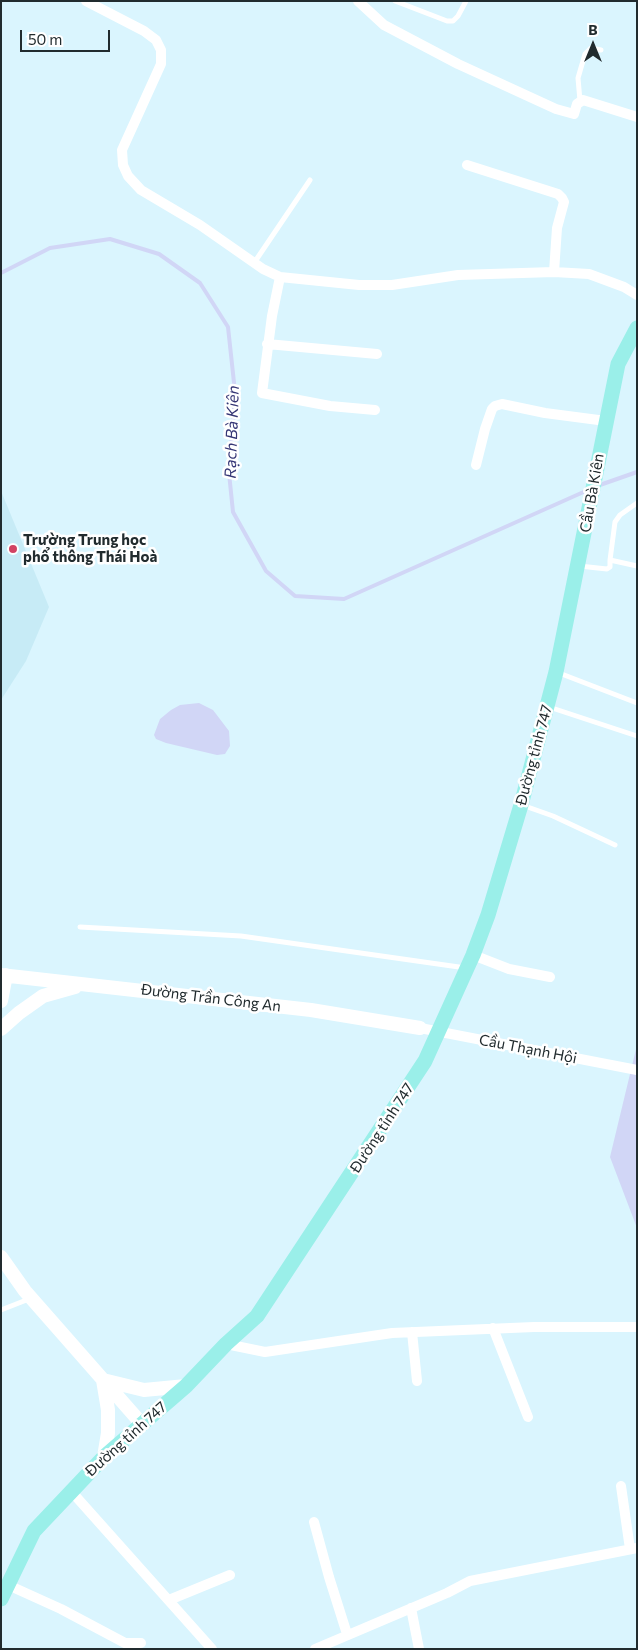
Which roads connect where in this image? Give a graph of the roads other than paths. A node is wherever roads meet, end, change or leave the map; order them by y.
1 (86, 1) edge
2 (358, 1) edge
3 (395, 1) edge
4 (466, 1) edge
5 (601, 50) dead end
6 (580, 101) junction
7 (637, 117) edge
8 (467, 165) dead end
9 (310, 180) dead end
10 (254, 263) junction
11 (554, 272) junction
12 (280, 277) junction
13 (637, 295) edge
14 (637, 328) edge
15 (267, 344) junction
16 (377, 354) dead end
17 (375, 410) dead end
18 (605, 426) junction
19 (476, 465) dead end
20 (637, 504) edge
21 (580, 560) junction
22 (610, 560) junction
23 (637, 566) edge
24 (556, 672) junction
25 (637, 703) edge
26 (547, 706) junction
27 (637, 736) edge
28 (521, 805) junction
29 (615, 845) dead end
30 (80, 927) dead end
31 (469, 961) junction
32 (4, 975) edge
33 (550, 977) dead end
34 (92, 985) junction
35 (1, 1001) edge
36 (420, 1028) joint
37 (1, 1030) edge
38 (637, 1070) edge
39 (1, 1257) edge
40 (31, 1297) junction
41 (1, 1310) edge
42 (637, 1326) edge
43 (493, 1328) junction
44 (412, 1332) junction
45 (226, 1344) junction
46 (103, 1380) junction
47 (417, 1381) dead end
48 (186, 1386) junction
49 (528, 1417) dead end
50 (141, 1423) junction
51 (104, 1457) junction
52 (620, 1486) dead end
53 (71, 1491) junction
54 (314, 1522) dead end
55 (633, 1548) edge
56 (230, 1575) dead end
57 (5, 1592) edge
58 (169, 1600) junction
59 (411, 1608) junction
60 (347, 1634) junction
61 (141, 1643) dead end
62 (212, 1649) edge
63 (315, 1649) edge
64 (418, 1649) edge

1 - 10 street
2 - 6 street
3 - 4 lane
5 - 6 lane
6 - 7 street
8 - 11 street
9 - 10 lane
10 - 12 street
11 - 12 street
11 - 13 street
12 - 15 street
14 - 18 main road
15 - 16 street
15 - 17 street
18 - 19 street
18 - 21 main road, Cầu Bà Kiên
20 - 22 lane
21 - 22 lane
21 - 24 main road, Đường tỉnh 747
22 - 23 lane
24 - 25 lane
24 - 26 main road, Đường tỉnh 747
26 - 27 lane
26 - 28 main road, Đường tỉnh 747
28 - 29 lane
28 - 31 main road, Đường tỉnh 747
30 - 31 lane
31 - 33 street
31 - 45 main road, Đường tỉnh 747
32 - 34 street, Đường Trần Công An
32 - 35 street
34 - 36 street, Đường Trần Công An
34 - 37 street
36 - 38 street, Cầu Thạnh Hội
39 - 40 street
40 - 41 lane
40 - 46 street
42 - 43 street
43 - 44 street
43 - 49 street
44 - 45 street
44 - 47 street
45 - 48 main road, Đường tỉnh 747
46 - 48 street
46 - 50 street
46 - 51 street
48 - 50 main road, Đường tỉnh 747
50 - 51 main road, Đường tỉnh 747
51 - 53 main road, Đường tỉnh 747
52 - 55 street
53 - 57 main road, Đường tỉnh 747
53 - 58 street
54 - 60 street
55 - 59 street
56 - 58 street
57 - 61 street
58 - 62 street
59 - 60 street
59 - 64 street
60 - 63 street

